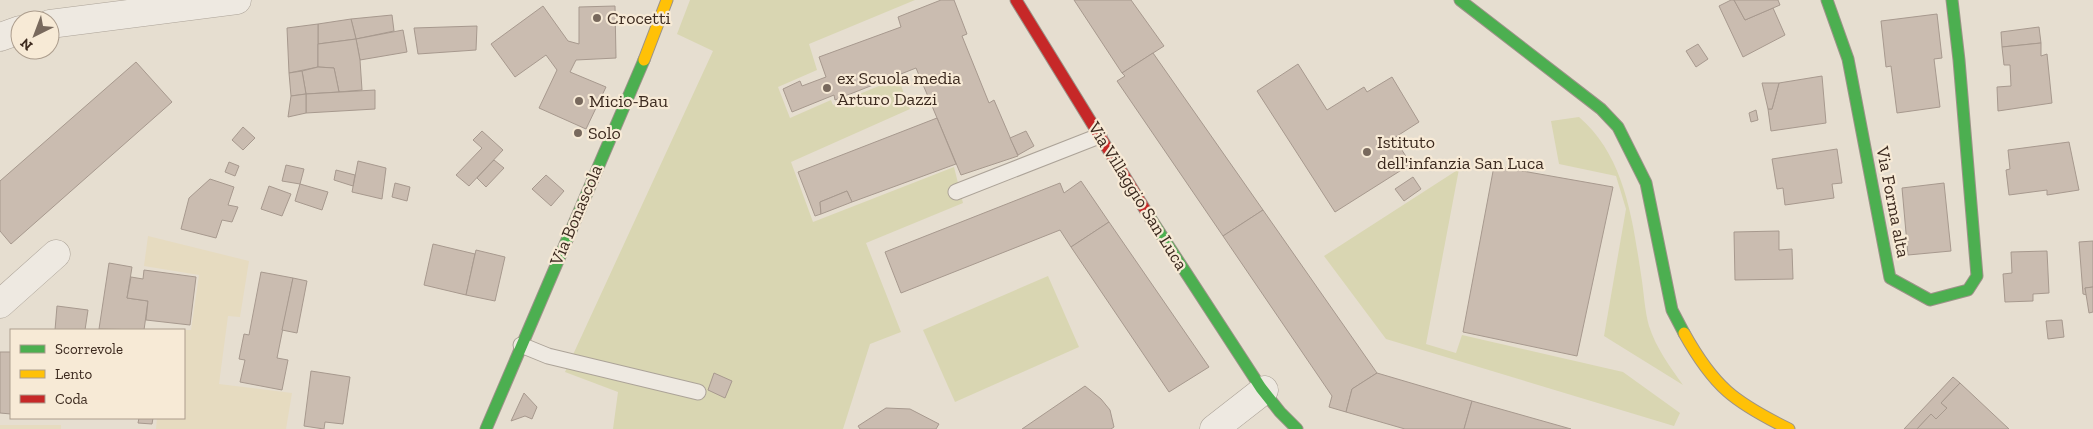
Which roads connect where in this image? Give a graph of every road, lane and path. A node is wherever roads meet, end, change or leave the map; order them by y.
1 (237, 0) edge
2 (666, 0) edge
3 (1016, 0) edge
4 (1460, 0) edge
5 (1827, 0) edge
6 (1952, 0) edge
7 (60, 23) edge
8 (1099, 136) junction
9 (956, 192) dead end
10 (56, 254) dead end
11 (0, 304) edge
12 (521, 344) junction
13 (1264, 390) junction
14 (698, 392) dead end
15 (486, 429) edge
16 (1214, 429) edge
17 (1296, 429) edge
18 (1789, 429) edge

1 - 7 street
2 - 12 street, Via Bonascola
3 - 8 street, Via Villaggio San Luca
4 - 18 street
5 - 6 street, Via Forma alta
8 - 9 lane
8 - 13 street, Via Villaggio San Luca
10 - 11 street
12 - 14 lane
12 - 15 street, Via Bonascola
13 - 16 street
13 - 17 street, Via Villaggio San Luca

